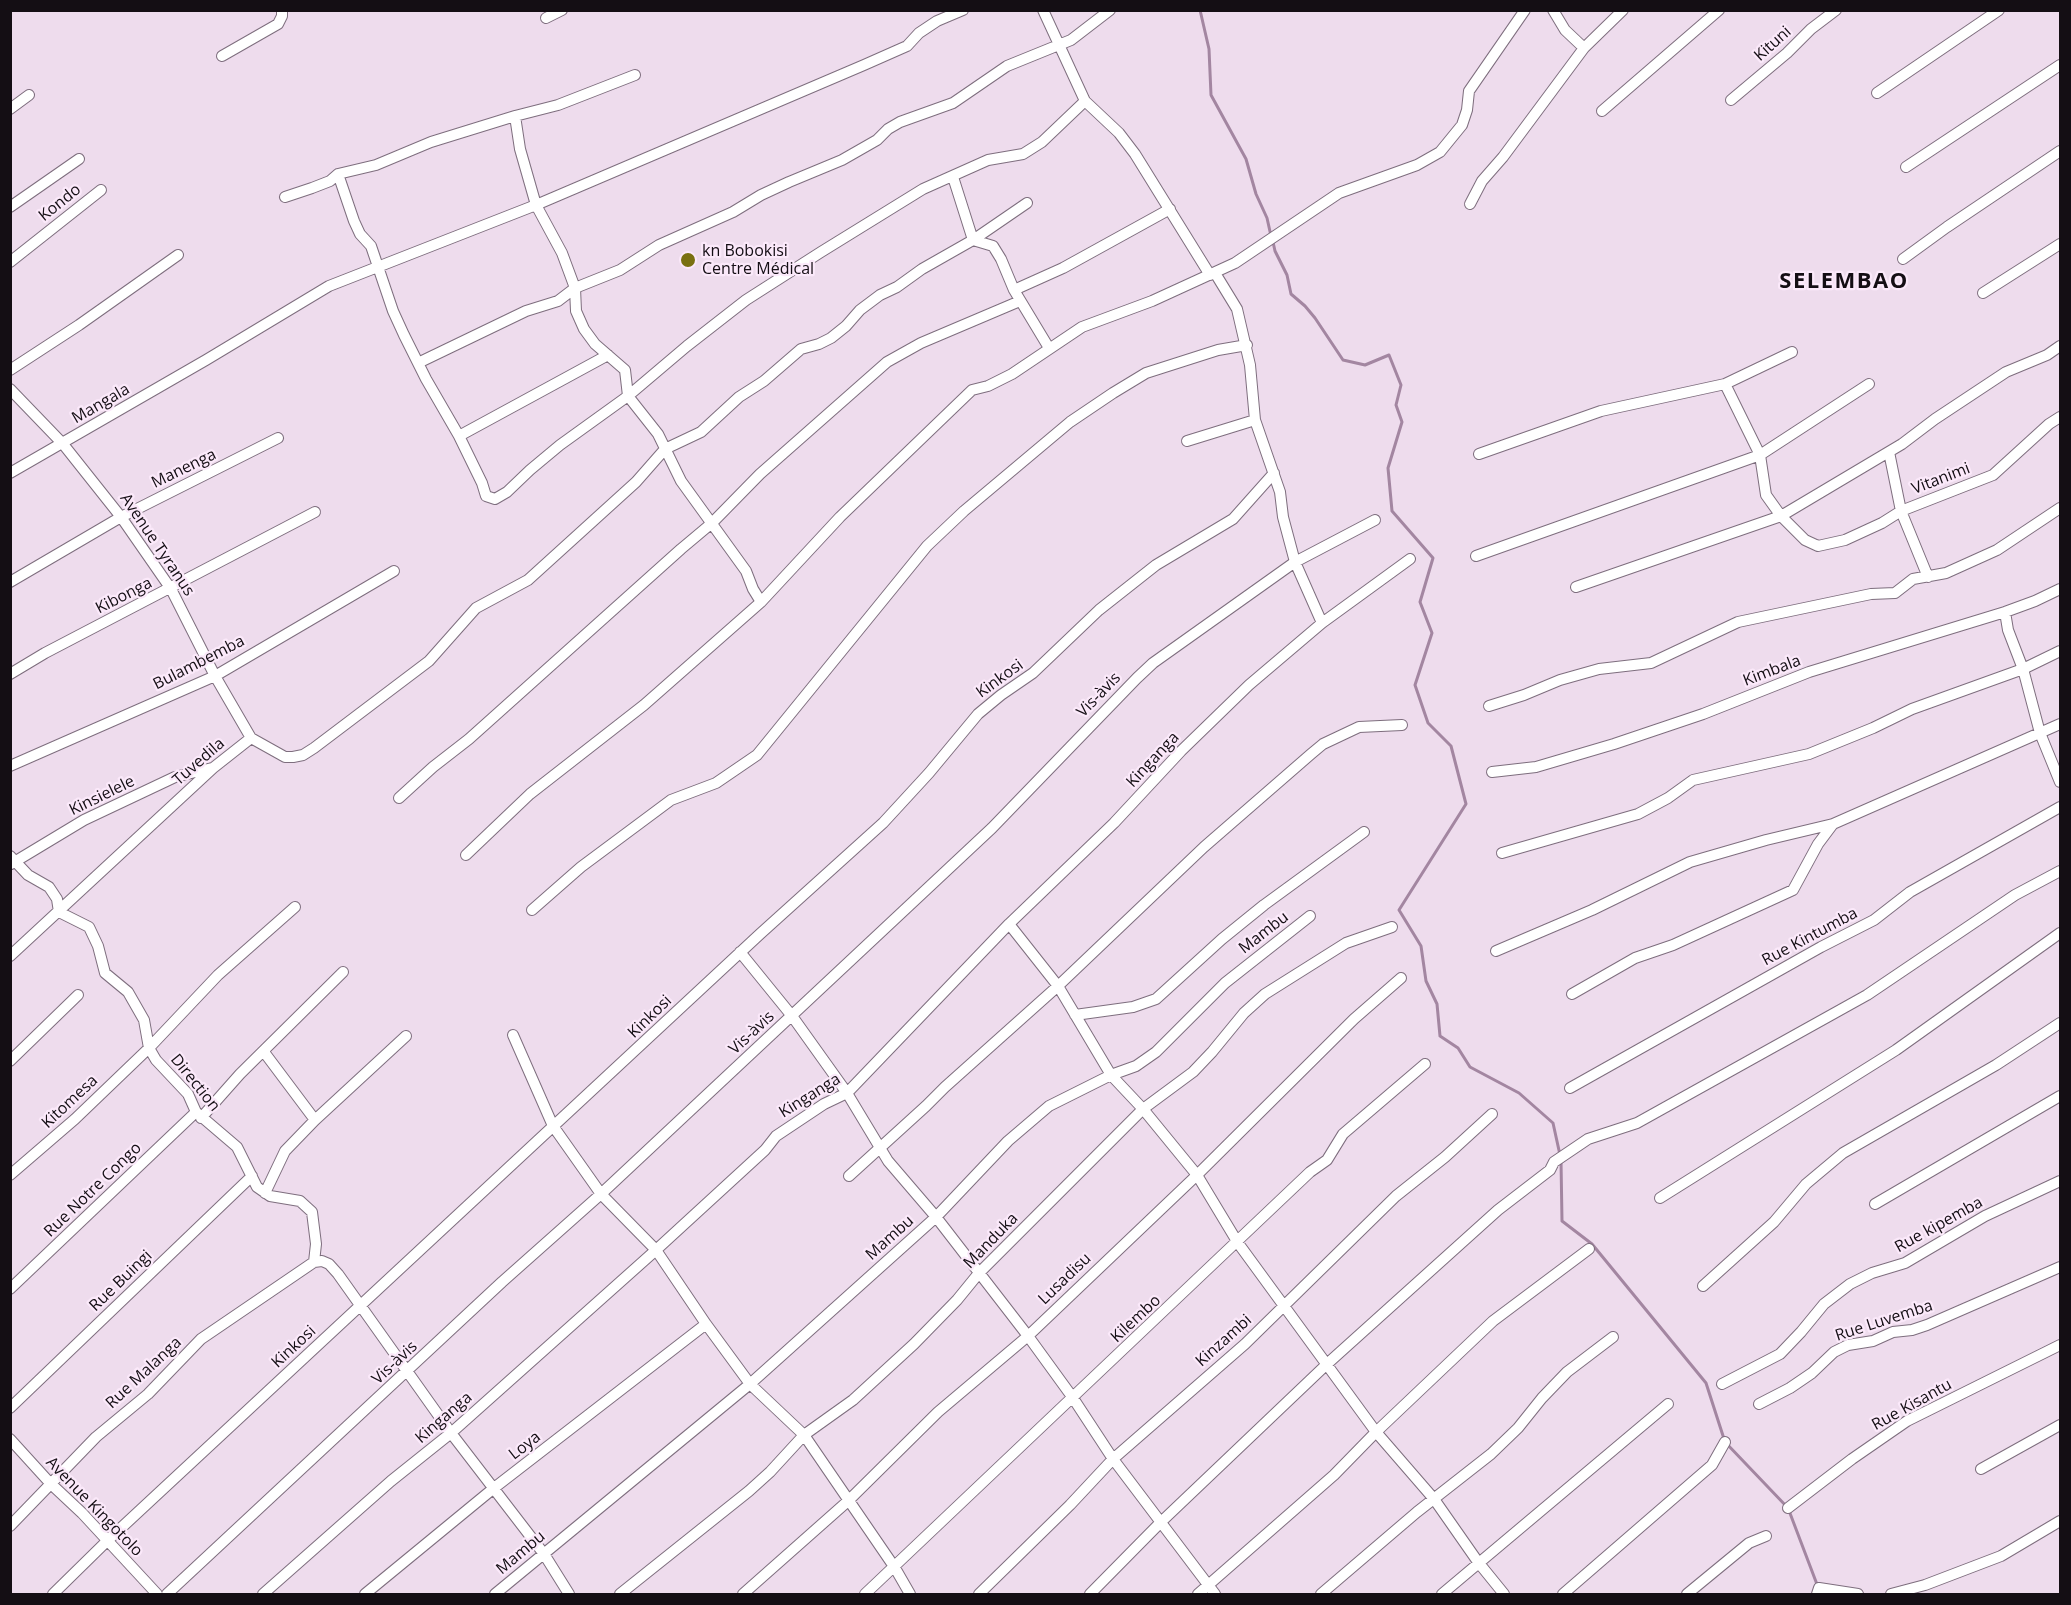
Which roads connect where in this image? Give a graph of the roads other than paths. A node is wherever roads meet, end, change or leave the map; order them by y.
1 (562, 10) edge
2 (963, 10) edge
3 (1043, 10) edge
4 (1110, 10) edge
5 (1525, 10) edge
6 (1553, 10) edge
7 (1623, 10) edge
8 (1719, 10) edge
9 (1836, 10) edge
10 (1999, 10) edge
11 (285, 12) edge
12 (546, 18) dead end
13 (1060, 45) junction
14 (1584, 48) junction
15 (222, 56) dead end
16 (2061, 65) edge
17 (635, 75) dead end
18 (1877, 93) dead end
19 (29, 95) dead end
20 (1085, 100) junction
21 (1731, 100) dead end
22 (10, 109) edge
23 (1602, 111) dead end
24 (515, 116) junction
25 (2061, 151) edge
26 (79, 159) dead end
27 (1906, 167) dead end
28 (338, 174) junction
29 (953, 177) junction
30 (101, 190) dead end
31 (285, 197) dead end
32 (1027, 203) dead end
33 (1470, 204) dead end
34 (536, 205) junction
35 (10, 207) edge
36 (1170, 209) junction
37 (973, 240) junction
38 (2061, 244) edge
39 (178, 255) dead end
40 (1903, 259) dead end
41 (10, 262) edge
42 (378, 267) junction
43 (1213, 274) junction
44 (575, 288) junction
45 (1014, 290) junction
46 (1983, 293) dead end
47 (1020, 301) junction
48 (1247, 345) junction
49 (2061, 346) edge
50 (1049, 348) junction
51 (1792, 352) dead end
52 (608, 355) junction
53 (418, 363) junction
54 (10, 370) edge
55 (1725, 384) junction
56 (1869, 384) dead end
57 (10, 389) edge
58 (628, 396) junction
59 (2061, 417) edge
60 (1255, 420) junction
61 (459, 436) junction
62 (278, 438) dead end
63 (1187, 441) dead end
64 (63, 444) junction
65 (664, 449) junction
66 (1889, 452) junction
67 (1479, 454) dead end
68 (1760, 455) junction
69 (10, 473) edge
70 (1274, 474) junction
71 (2061, 508) edge
72 (1901, 511) junction
73 (315, 512) dead end
74 (1781, 516) junction
75 (121, 517) junction
76 (1375, 520) dead end
77 (712, 523) junction
78 (1476, 556) dead end
79 (1410, 559) dead end
80 (1295, 562) junction
81 (394, 572) dead end
82 (1928, 577) junction
83 (10, 582) edge
84 (1576, 587) dead end
85 (171, 589) junction
86 (2061, 589) edge
87 (761, 602) junction
88 (2005, 612) junction
89 (1322, 623) junction
90 (2061, 651) edge
91 (2023, 669) junction
92 (10, 675) edge
93 (215, 675) junction
94 (1489, 706) dead end
95 (2061, 724) edge
96 (1402, 725) dead end
97 (2040, 733) junction
98 (251, 738) junction
99 (10, 766) edge
100 (213, 768) junction
101 (1492, 772) dead end
102 (2061, 782) edge
103 (399, 798) dead end
104 (2061, 807) edge
105 (1833, 824) junction
106 (1364, 832) dead end
107 (1502, 853) dead end
108 (466, 855) dead end
109 (12, 861) edge
110 (2061, 872) edge
111 (295, 908) dead end
112 (532, 910) dead end
113 (59, 912) junction
114 (1310, 916) dead end
115 (1009, 924) junction
116 (1392, 927) dead end
117 (2061, 933) edge
118 (1496, 951) dead end
119 (740, 952) junction
120 (10, 956) edge
121 (343, 972) dead end
122 (1401, 978) dead end
123 (1058, 986) junction
124 (78, 994) dead end
125 (1572, 994) dead end
126 (1075, 1015) junction
127 (792, 1016) junction
128 (2061, 1023) edge
129 (513, 1035) dead end
130 (406, 1036) dead end
131 (149, 1048) junction
132 (264, 1052) junction
133 (10, 1061) edge
134 (1425, 1064) dead end
135 (1111, 1075) junction
136 (1570, 1088) dead end
137 (847, 1093) junction
138 (2061, 1096) edge
139 (1143, 1109) junction
140 (1492, 1114) dead end
141 (199, 1115) junction
142 (315, 1120) junction
143 (553, 1126) junction
144 (880, 1149) junction
145 (10, 1175) edge
146 (1197, 1175) junction
147 (252, 1176) junction
148 (849, 1176) dead end
149 (2061, 1181) edge
150 (265, 1193) junction
151 (601, 1194) junction
152 (1660, 1198) dead end
153 (1875, 1204) dead end
154 (936, 1217) junction
155 (1238, 1243) junction
156 (1589, 1249) dead end
157 (656, 1250) junction
158 (314, 1262) junction
159 (2061, 1267) edge
160 (979, 1273) junction
161 (1703, 1286) dead end
162 (10, 1289) edge
163 (361, 1305) junction
164 (1284, 1306) junction
165 (706, 1324) junction
166 (1028, 1336) junction
167 (1613, 1337) dead end
168 (2061, 1345) edge
169 (1327, 1364) junction
170 (408, 1371) junction
171 (750, 1384) junction
172 (1722, 1384) dead end
173 (1073, 1398) junction
174 (1668, 1404) dead end
175 (1759, 1404) dead end
176 (10, 1408) edge
177 (2061, 1425) edge
178 (1376, 1432) junction
179 (451, 1433) junction
180 (804, 1435) junction
181 (10, 1439) edge
182 (1725, 1442) dead end
183 (1113, 1459) junction
184 (1981, 1469) dead end
185 (50, 1483) junction
186 (494, 1488) junction
187 (1434, 1499) junction
188 (848, 1501) junction
189 (1788, 1508) dead end
190 (2061, 1521) edge
191 (1161, 1522) junction
192 (10, 1526) edge
193 (1766, 1536) dead end
194 (107, 1541) junction
195 (544, 1554) junction
196 (1478, 1562) junction
197 (895, 1568) junction
198 (1208, 1585) junction
199 (53, 1594) edge
200 (157, 1594) edge
201 (167, 1594) edge
202 (263, 1594) edge
203 (365, 1594) edge
204 (495, 1594) edge
205 (569, 1594) edge
206 (620, 1594) edge
207 (743, 1594) edge
208 (865, 1594) edge
209 (910, 1594) edge
210 (979, 1594) edge
211 (1090, 1594) edge
212 (1198, 1594) edge
213 (1215, 1594) edge
214 (1321, 1594) edge
215 (1442, 1594) edge
216 (1504, 1594) edge
217 (1563, 1594) edge
218 (1687, 1594) edge
219 (1816, 1594) edge
220 (1858, 1594) edge
221 (1891, 1594) edge

1 - 12 street
2 - 34 street, Mangala
3 - 13 street
4 - 13 street
5 - 43 street
6 - 14 street
7 - 14 street
8 - 23 street
9 - 21 street, Kituni
10 - 18 street
11 - 15 street
13 - 20 street
13 - 44 street
14 - 33 street
16 - 27 street
17 - 24 street
19 - 22 street
20 - 29 street
20 - 36 street
24 - 28 street
24 - 34 street
25 - 40 street
26 - 35 street
28 - 31 street
28 - 42 street
29 - 37 street
29 - 58 street
30 - 41 street, Kondo
32 - 37 street
34 - 42 street, Mangala
34 - 44 street
36 - 43 street
36 - 45 street
37 - 45 street
37 - 65 street
38 - 46 street
39 - 54 street
42 - 53 street
42 - 64 street, Mangala
43 - 48 street
43 - 50 street
44 - 52 street
44 - 53 street
45 - 47 street
47 - 50 street
47 - 77 street
48 - 60 street
48 - 112 street
49 - 66 street
50 - 87 street
51 - 55 street
52 - 58 street
52 - 61 street
53 - 61 street
55 - 67 street
55 - 68 street
56 - 68 street
57 - 64 street, Avenue Tyranus
58 - 61 street
58 - 65 street
59 - 72 street, Vitanimi
60 - 63 street
60 - 70 street
62 - 75 street, Manenga
64 - 69 street, Mangala
64 - 75 street, Avenue Tyranus
65 - 77 street
65 - 98 street
66 - 72 street
66 - 74 street
68 - 74 street
68 - 78 street
70 - 80 street
70 - 119 street, Kinkosi
71 - 82 street
72 - 74 street, Vitanimi
72 - 82 street
73 - 85 street, Kibonga
74 - 84 street
75 - 83 street, Manenga
75 - 85 street, Avenue Tyranus
76 - 80 street, Vis-àvis
77 - 87 street
77 - 103 street
79 - 89 street, Kinganga
80 - 89 street
80 - 127 street, Vis-àvis
81 - 93 street, Bulambemba
82 - 94 street
85 - 92 street, Kibonga
85 - 93 street, Avenue Tyranus
86 - 88 street, Kimbala
87 - 108 street
88 - 91 street
88 - 101 street, Kimbala
89 - 115 street, Kinganga
90 - 91 street
91 - 97 street
91 - 107 street
93 - 98 street, Avenue Tyranus
93 - 99 street, Bulambemba
95 - 97 street
96 - 123 street
97 - 102 street
97 - 105 street
98 - 100 street, Tuvedila
100 - 109 street, Kinsielele
100 - 113 street, Tuvedila
104 - 136 street, Rue Kintumba
105 - 118 street
105 - 125 street
106 - 126 street
109 - 113 street
110 - 169 street
111 - 131 street, Kitomesa
113 - 120 street, Tuvedila
113 - 131 street, Direction
114 - 135 street, Mambu
115 - 123 street
115 - 137 street, Kinganga
116 - 139 street, Manduka
117 - 152 street
119 - 127 street
119 - 143 street, Kinkosi
121 - 132 street, Rue Notre Congo
122 - 146 street, Lusadisu
123 - 126 street
123 - 144 street
124 - 133 street
126 - 135 street
127 - 137 street
127 - 151 street, Vis-àvis
128 - 161 street
129 - 143 street
130 - 142 street
131 - 141 street, Direction
131 - 145 street, Kitomesa
132 - 141 street, Rue Notre Congo
132 - 142 street
134 - 155 street, Kilembo
135 - 139 street
135 - 154 street, Mambu
137 - 144 street
137 - 157 street, Kinganga
138 - 153 street
139 - 146 street
139 - 160 street, Manduka
140 - 164 street, Kinzambi
141 - 147 street, Direction
141 - 162 street, Rue Notre Congo
142 - 150 street
143 - 151 street
143 - 163 street, Kinkosi
144 - 148 street
144 - 154 street
146 - 155 street
146 - 166 street, Lusadisu
147 - 150 street, Direction
147 - 176 street, Rue Buingi
149 - 172 street, Rue kipemba
150 - 158 street
151 - 157 street
151 - 170 street, Vis-àvis
154 - 160 street
154 - 171 street, Mambu
155 - 164 street
155 - 173 street, Kilembo
156 - 178 street
157 - 165 street
157 - 179 street, Kinganga
158 - 163 street
158 - 185 street, Rue Malanga
159 - 175 street, Rue Luvemba
160 - 166 street
160 - 180 street, Manduka
163 - 170 street
163 - 194 street, Kinkosi
164 - 169 street
164 - 183 street, Kinzambi
165 - 171 street
165 - 186 street, Loya
166 - 173 street
166 - 188 street, Lusadisu
167 - 187 street
168 - 189 street, Rue Kisantu
169 - 178 street
169 - 191 street
170 - 179 street
170 - 201 street, Vis-àvis
171 - 180 street
171 - 195 street, Mambu
173 - 183 street
173 - 197 street, Kilembo
174 - 196 street
177 - 184 street
178 - 187 street
178 - 198 street
179 - 186 street
179 - 202 street, Kinganga
180 - 188 street
180 - 206 street, Manduka
181 - 185 street, Avenue Kingotolo
182 - 217 street
183 - 191 street
183 - 210 street, Kinzambi
185 - 192 street, Rue Malanga
185 - 194 street, Avenue Kingotolo
186 - 195 street
186 - 203 street, Loya
187 - 196 street
187 - 214 street
188 - 197 street
188 - 207 street, Lusadisu
190 - 221 street
191 - 198 street
191 - 211 street
193 - 218 street
194 - 199 street, Kinkosi
194 - 200 street, Avenue Kingotolo
195 - 204 street, Mambu
195 - 205 street
196 - 215 street
196 - 216 street
197 - 208 street, Kilembo
197 - 209 street
198 - 212 street
198 - 213 street
219 - 220 street

